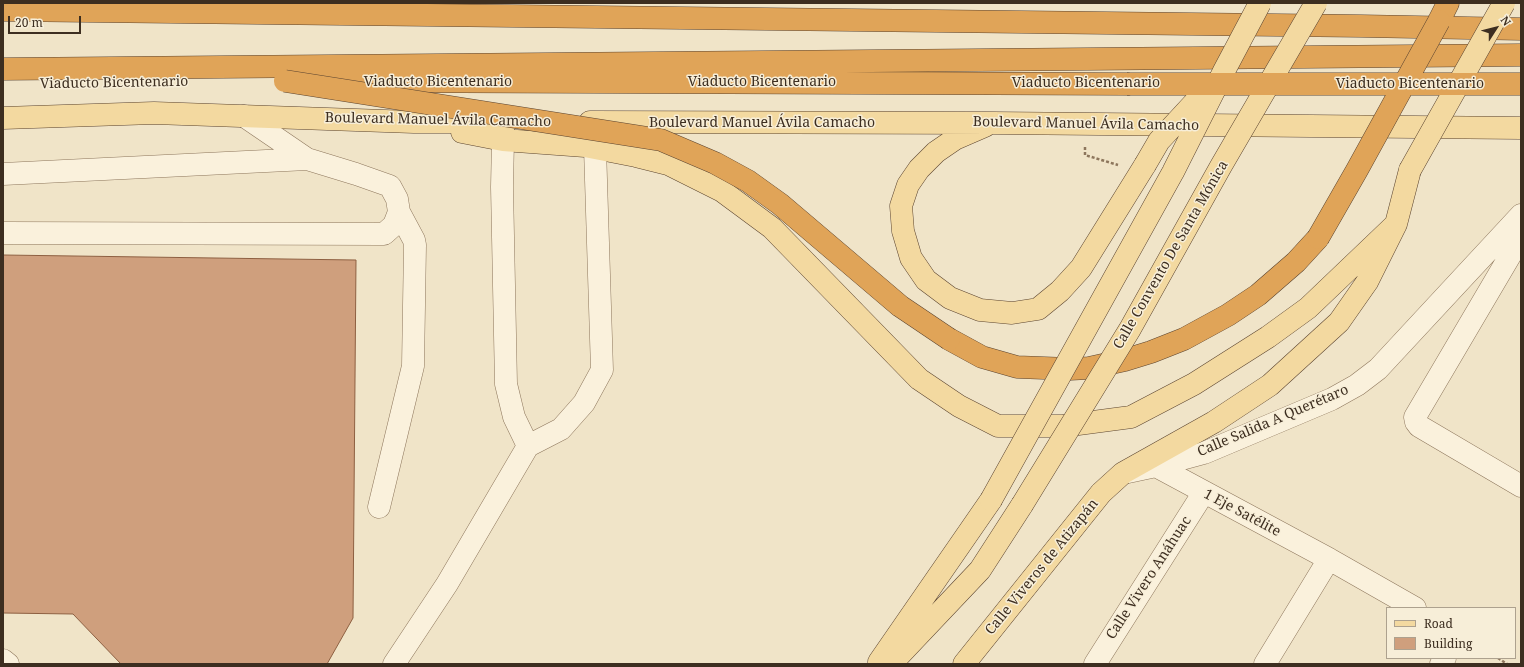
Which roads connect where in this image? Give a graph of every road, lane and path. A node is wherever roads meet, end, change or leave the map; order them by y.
1 (1260, 3) edge
2 (1316, 3) edge
3 (1448, 3) edge
4 (1504, 3) edge
5 (3, 10) edge
6 (1521, 29) edge
7 (1521, 55) edge
8 (3, 69) edge
9 (1224, 71) junction
10 (285, 81) junction
11 (3, 84) edge
12 (1521, 84) edge
13 (244, 116) junction
14 (3, 118) edge
15 (414, 122) junction
16 (993, 123) junction
17 (1084, 124) junction
18 (1521, 128) edge
19 (503, 140) junction
20 (595, 148) junction
21 (307, 159) junction
22 (1142, 168) junction
23 (3, 174) edge
24 (399, 212) junction
25 (1521, 215) edge
26 (1396, 224) junction
27 (3, 233) edge
28 (1521, 237) edge
29 (528, 446) junction
30 (1156, 466) junction
31 (1123, 473) junction
32 (1521, 486) edge
33 (1204, 492) junction
34 (379, 506) dead end
35 (1329, 559) junction
36 (1412, 607) edge
37 (3, 660) edge
38 (8, 664) edge
39 (394, 664) edge
40 (877, 664) edge
41 (891, 664) edge
42 (964, 664) edge
43 (1095, 664) edge
44 (1265, 664) edge

1 - 9 main road, bridge
2 - 41 main road, Calle Convento De Santa Mónica, bridge
3 - 10 highway, bridge
4 - 26 main road, Calle Viveros de Atizapán, bridge
5 - 6 highway
7 - 8 highway
9 - 22 main road, bridge
9 - 40 main road, bridge
10 - 11 highway, Viaducto Bicentenario
10 - 12 highway, Viaducto Bicentenario, bridge
13 - 14 main road, Boulevard Manuel Ávila Camacho
13 - 15 main road, Boulevard Manuel Ávila Camacho
13 - 21 street
15 - 16 main road, Boulevard Manuel Ávila Camacho
15 - 19 main road
16 - 17 main road, Boulevard Manuel Ávila Camacho
16 - 22 main road
17 - 18 main road, Boulevard Manuel Ávila Camacho
17 - 22 path
19 - 20 main road
19 - 29 street
20 - 26 main road
20 - 29 street
21 - 23 street
21 - 24 street
24 - 27 street
24 - 34 street
25 - 30 street, Calle Salida A Querétaro
26 - 31 main road, Calle Viveros de Atizapán
28 - 32 street
29 - 39 street
30 - 31 street, Calle Salida A Querétaro
30 - 33 street, 1 Eje Satélite
31 - 42 main road, Calle Viveros de Atizapán
33 - 35 street, 1 Eje Satélite
33 - 43 street, Calle Vivero Anáhuac
35 - 36 street, 1 Eje Satélite
35 - 44 street
37 - 38 street

